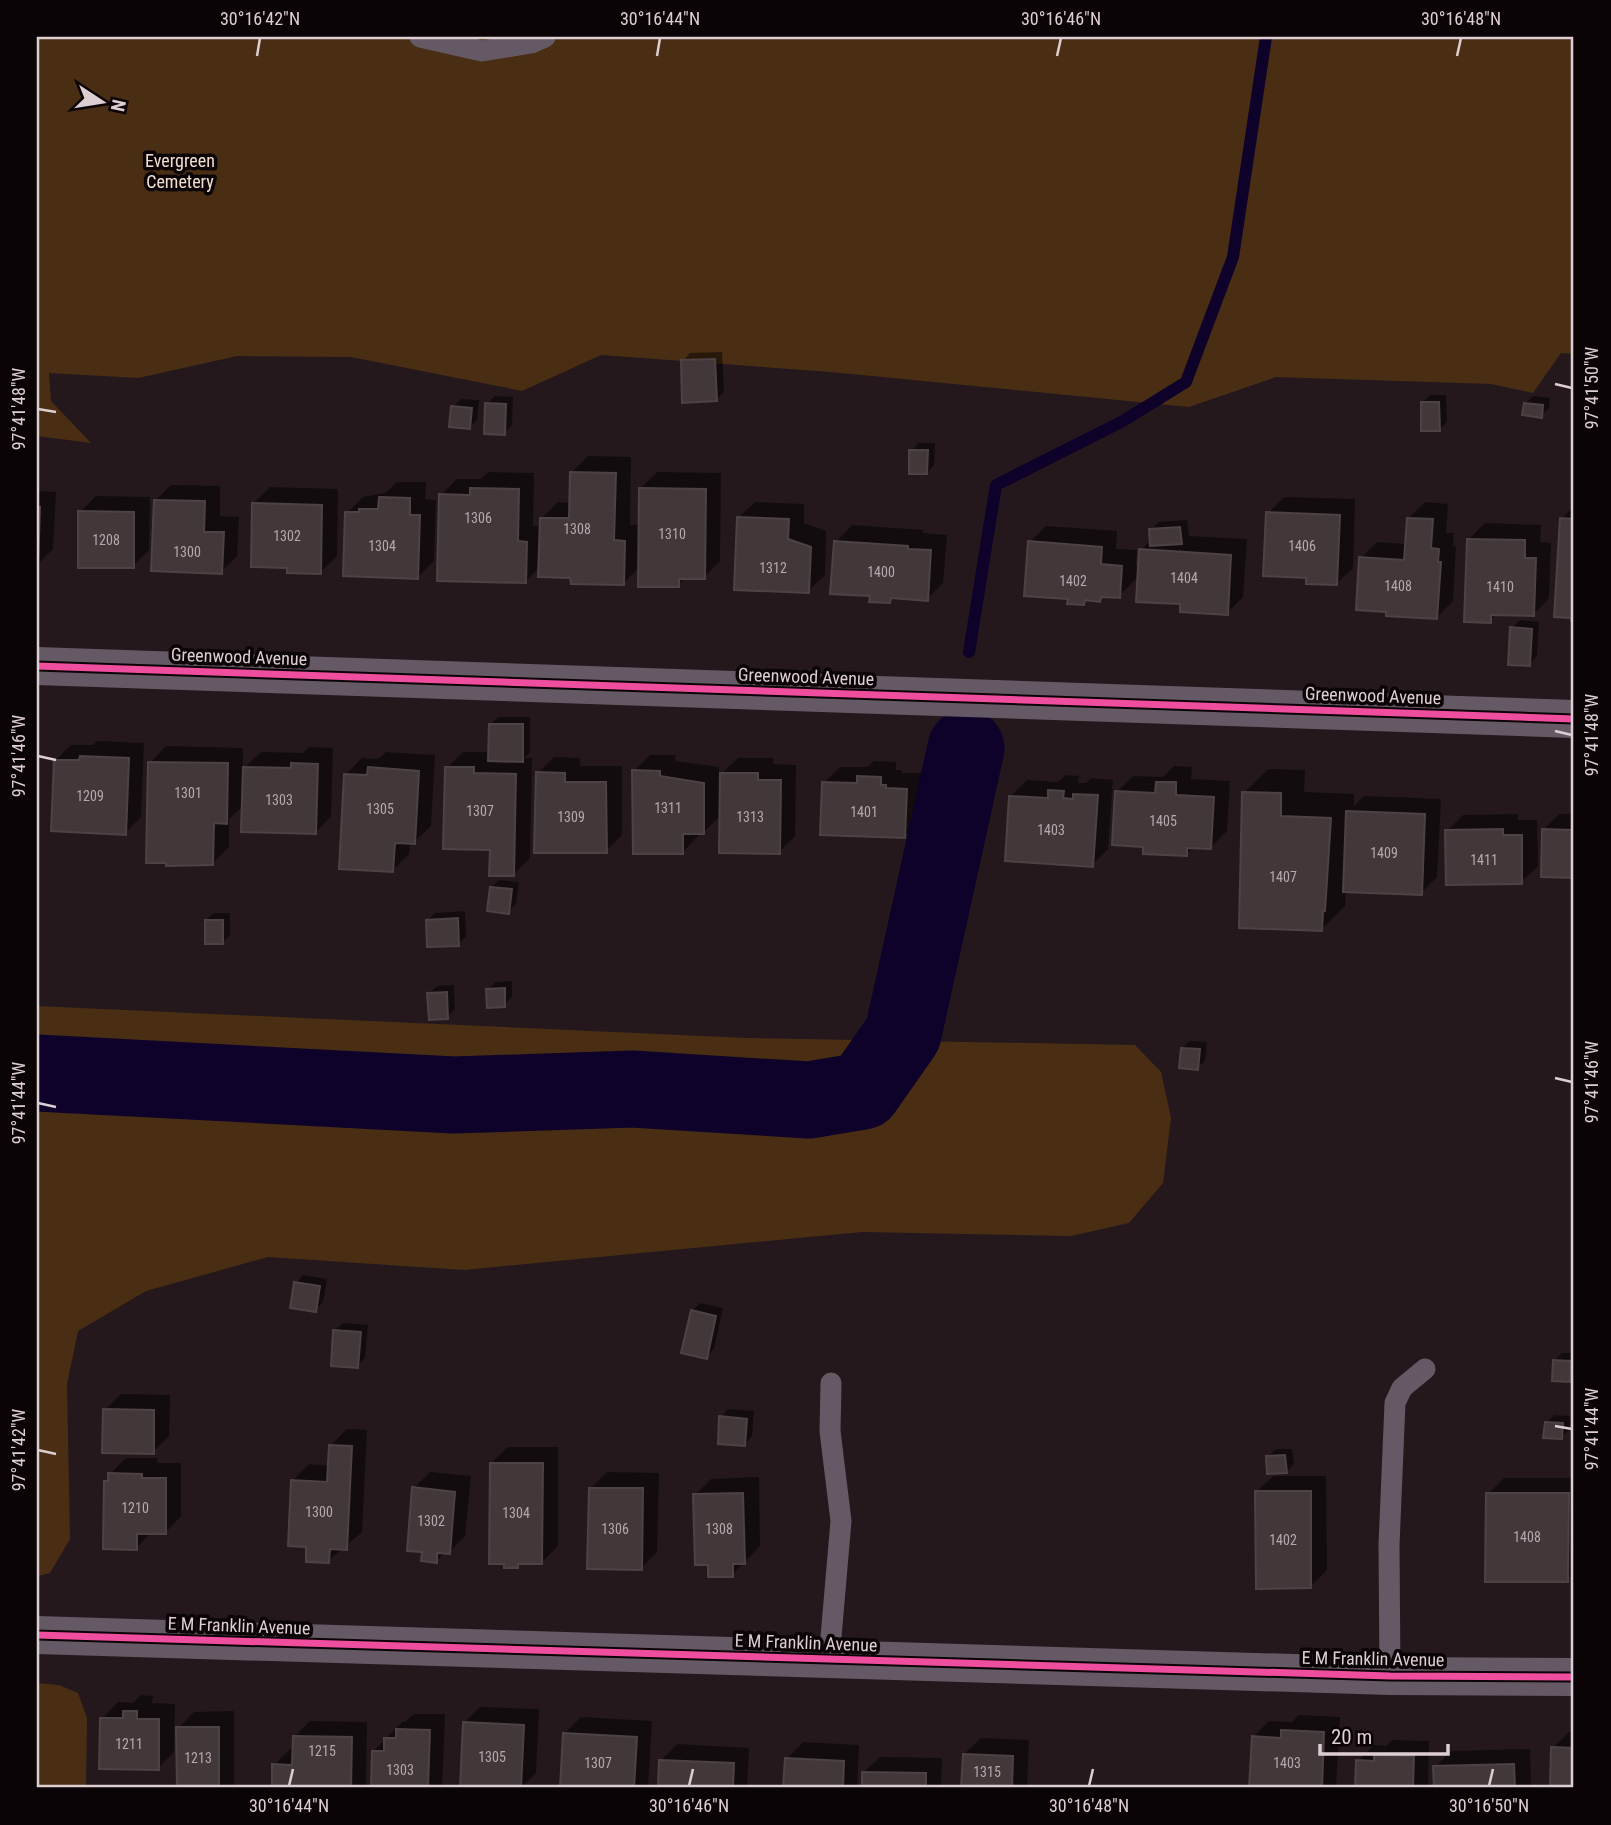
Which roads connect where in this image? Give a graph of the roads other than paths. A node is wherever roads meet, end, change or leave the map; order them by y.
1 (420, 37) edge
2 (545, 37) edge
3 (37, 666) edge
4 (1574, 719) edge
5 (1426, 1369) dead end
6 (831, 1383) dead end
7 (37, 1635) edge
8 (829, 1660) junction
9 (1390, 1676) junction
10 (1574, 1677) edge

1 - 2 lane
3 - 4 street, Greenwood Avenue
5 - 9 lane
6 - 8 lane
7 - 8 street, E M Franklin Avenue
8 - 9 street, E M Franklin Avenue
9 - 10 street, E M Franklin Avenue

